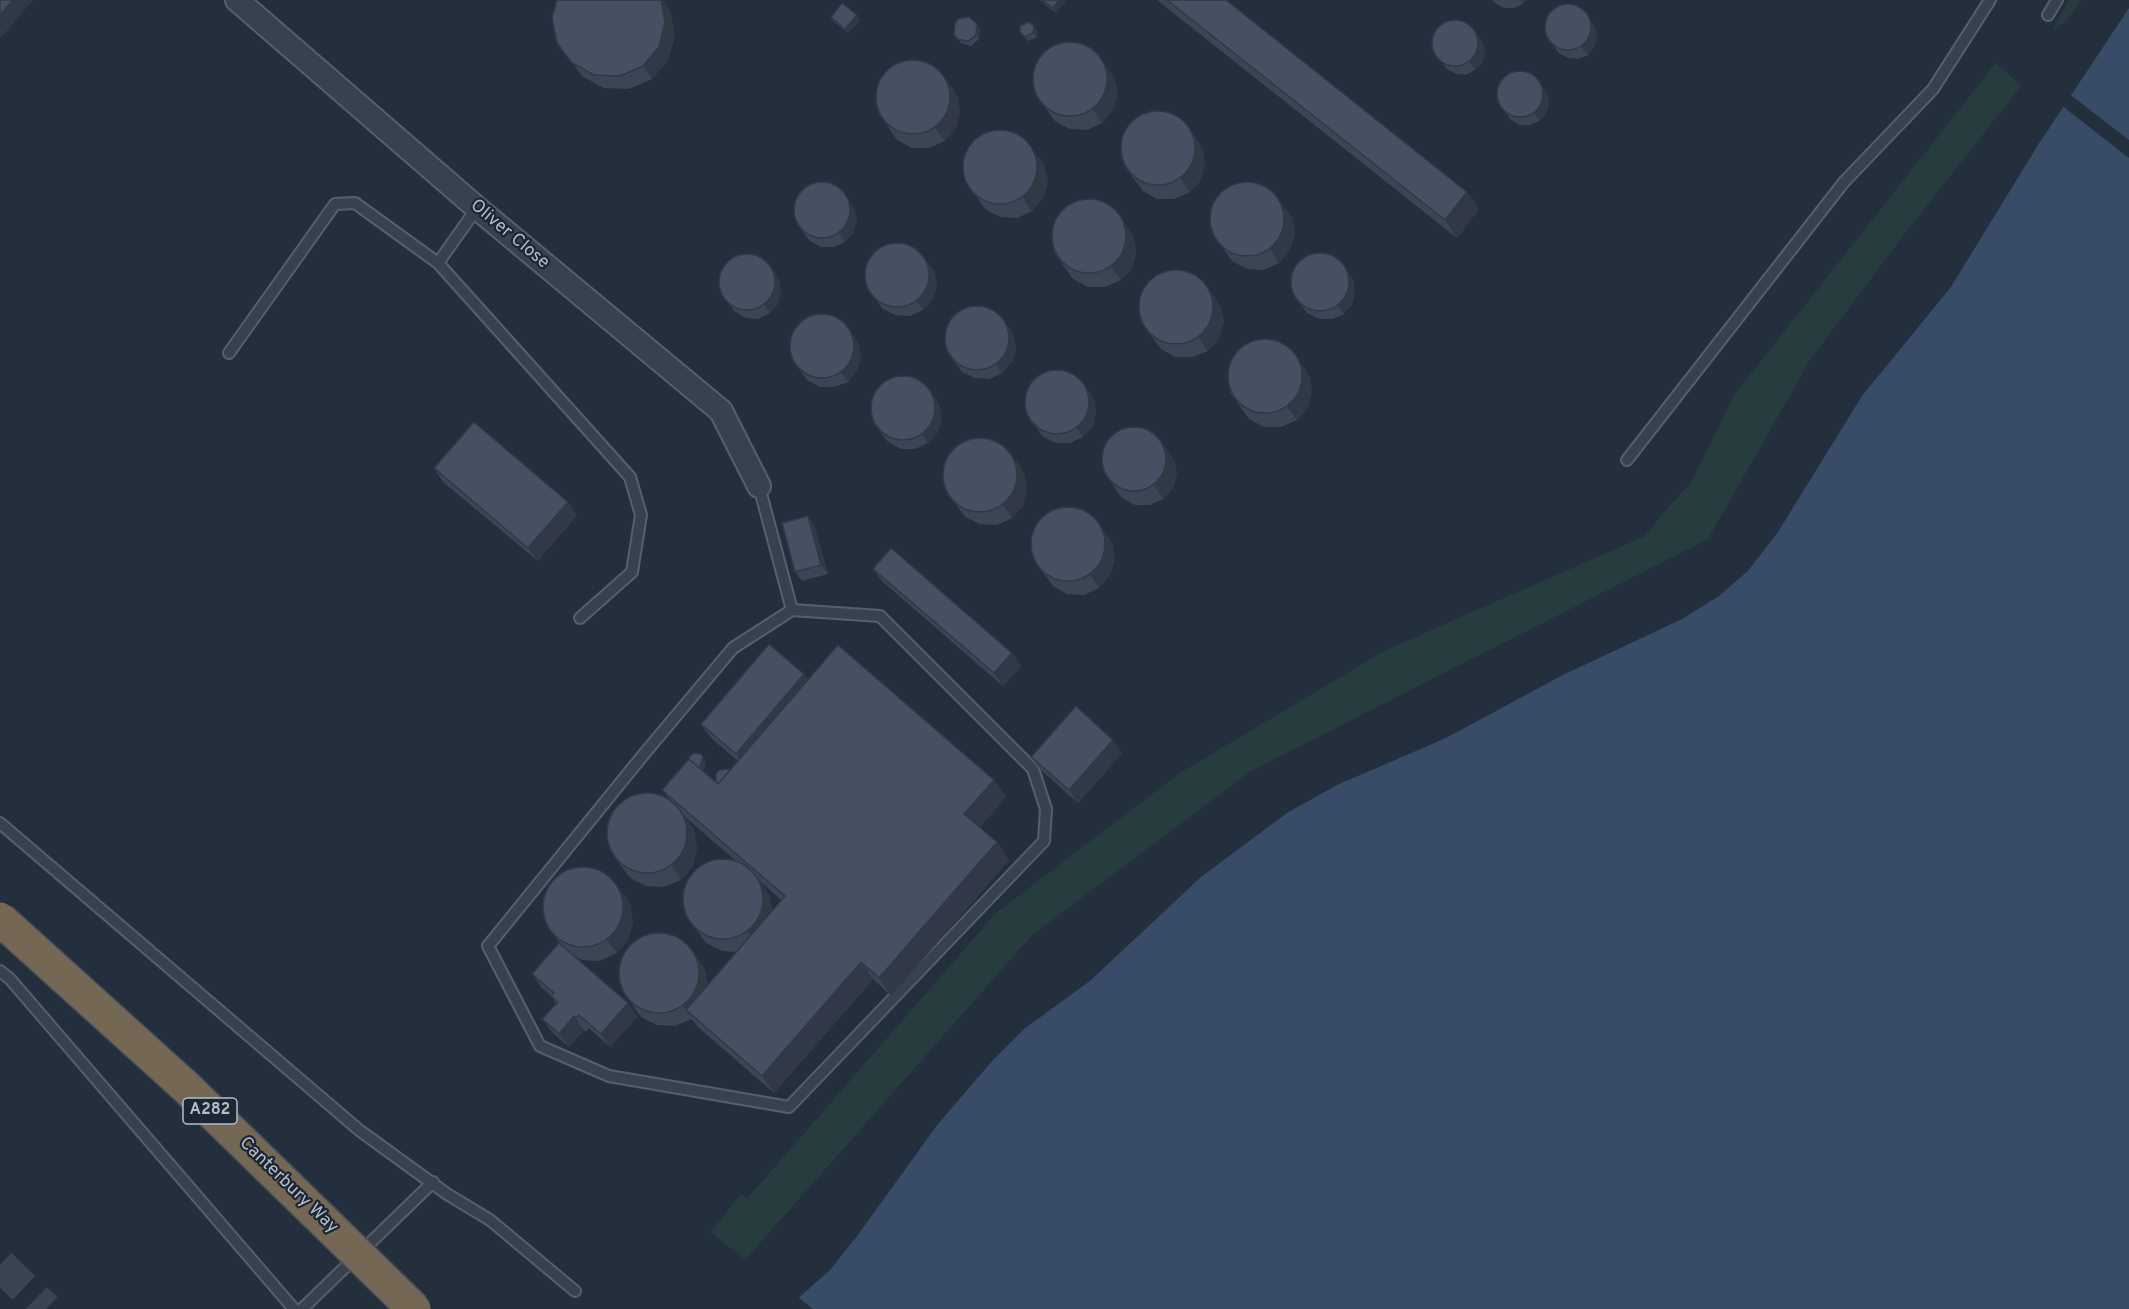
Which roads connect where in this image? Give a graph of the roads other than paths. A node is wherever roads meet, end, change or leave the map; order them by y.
1 (237, 0) edge
2 (1990, 0) edge
3 (2057, 0) edge
4 (2049, 15) dead end
5 (477, 208) junction
6 (438, 262) junction
7 (229, 353) dead end
8 (1627, 460) dead end
9 (759, 486) joint
10 (792, 610) junction
11 (580, 618) dead end
12 (0, 822) edge
13 (0, 919) edge
14 (0, 971) edge
15 (433, 1182) junction
16 (575, 1291) dead end
17 (294, 1309) edge
18 (302, 1309) edge
19 (414, 1309) edge

1 - 5 street, Oliver Close
2 - 8 lane
3 - 4 lane
5 - 6 lane
5 - 9 street, Oliver Close
6 - 7 lane
6 - 11 lane
9 - 10 lane
10 - 10 lane
12 - 15 lane
13 - 19 highway, Canterbury Way / A282, bridge
14 - 17 lane
15 - 16 lane
15 - 18 lane

